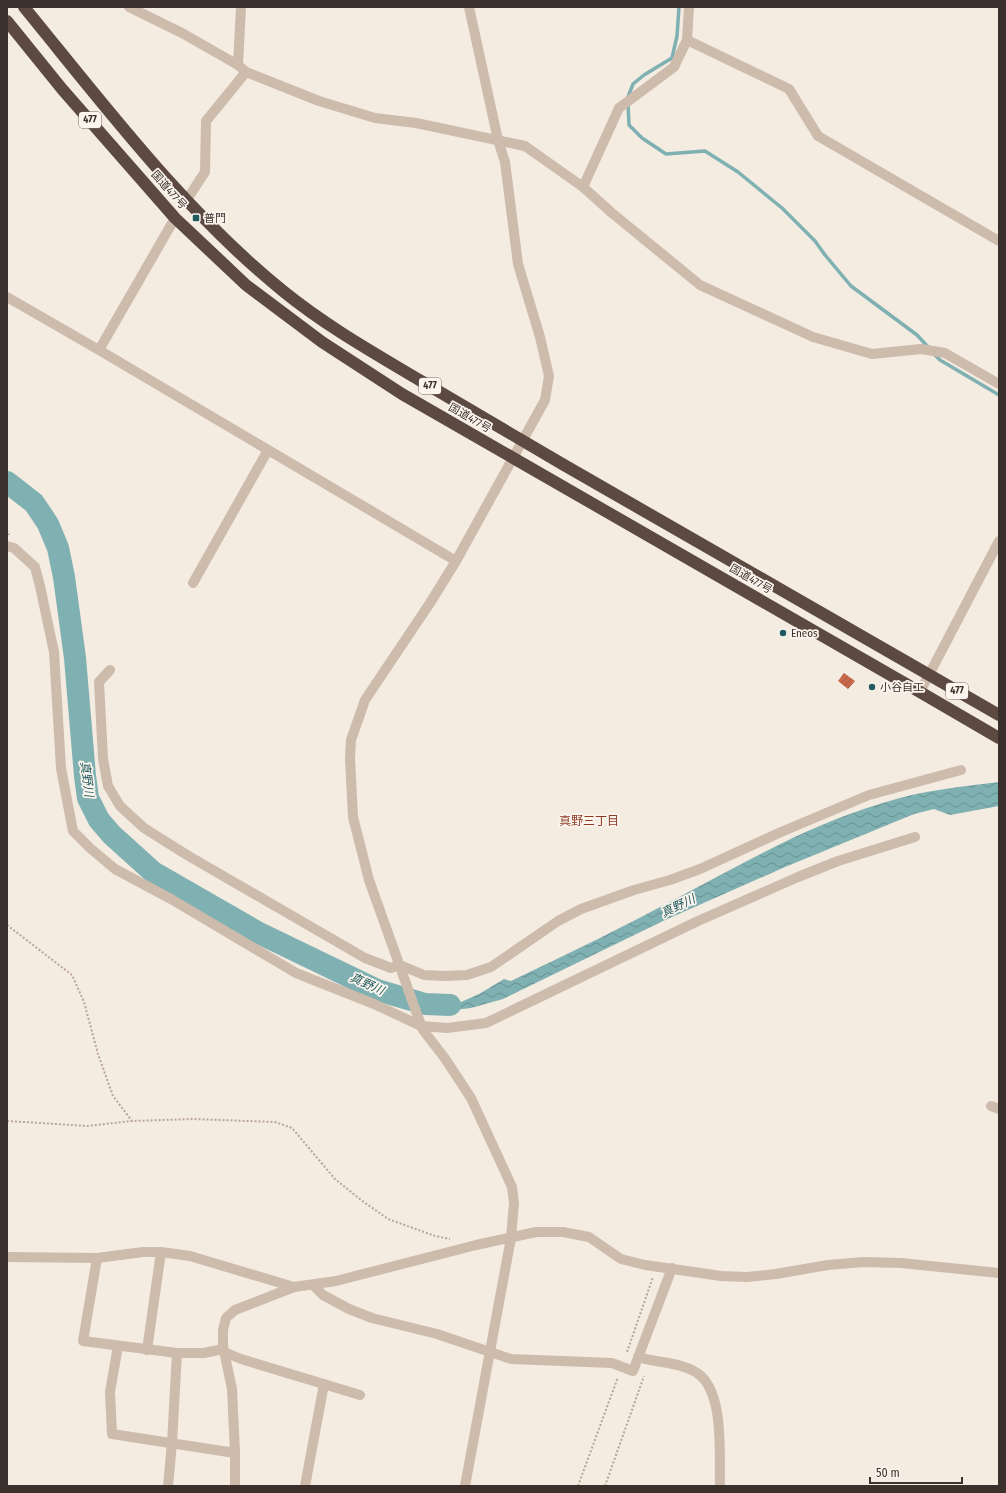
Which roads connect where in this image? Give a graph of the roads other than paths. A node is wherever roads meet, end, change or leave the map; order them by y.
1 (24, 7) edge
2 (129, 7) edge
3 (241, 7) edge
4 (469, 7) edge
5 (689, 7) edge
6 (7, 21) edge
7 (687, 40) junction
8 (242, 68) junction
9 (498, 140) junction
10 (583, 186) junction
11 (186, 201) junction
12 (175, 218) junction
13 (999, 241) edge
14 (7, 297) edge
15 (99, 350) junction
16 (999, 384) edge
17 (522, 441) junction
18 (268, 450) junction
19 (513, 458) junction
20 (999, 541) edge
21 (7, 546) edge
22 (456, 561) junction
23 (193, 583) dead end
24 (110, 670) dead end
25 (929, 675) junction
26 (920, 692) junction
27 (999, 715) edge
28 (999, 738) edge
29 (961, 770) dead end
30 (915, 837) dead end
31 (402, 970) junction
32 (420, 1022) junction
33 (511, 1238) junction
34 (161, 1252) junction
35 (7, 1257) edge
36 (97, 1258) junction
37 (672, 1268) junction
38 (999, 1273) edge
39 (313, 1285) junction
40 (294, 1287) junction
41 (118, 1346) junction
42 (147, 1350) junction
43 (224, 1351) junction
44 (177, 1353) junction
45 (490, 1353) junction
46 (638, 1357) junction
47 (324, 1384) junction
48 (360, 1395) dead end
49 (172, 1443) junction
50 (235, 1453) junction
51 (168, 1486) edge
52 (235, 1486) edge
53 (305, 1486) edge
54 (465, 1486) edge
55 (720, 1486) edge

1 - 11 highway, 国道477号 / 477
2 - 8 street
3 - 8 street
4 - 9 street
5 - 7 street
6 - 12 highway, 国道477号 / 477
7 - 10 street
7 - 13 street
8 - 9 street
8 - 11 street
9 - 10 street
9 - 17 street
10 - 16 street
11 - 17 highway, 国道477号 / 477
12 - 15 street
12 - 19 highway, 国道477号 / 477
14 - 15 street
15 - 18 street
17 - 19 street
17 - 25 highway, 国道477号 / 477
18 - 22 street
18 - 23 street
19 - 22 street
19 - 26 highway, 国道477号 / 477
20 - 25 street
21 - 32 street
22 - 31 street
24 - 31 street
25 - 26 street
25 - 27 highway, 国道477号 / 477
26 - 28 highway, 国道477号 / 477
29 - 31 street
30 - 32 street
31 - 32 street
32 - 33 street
33 - 37 street
33 - 39 street
33 - 45 street
34 - 36 street
34 - 40 street
34 - 42 street
35 - 36 street
36 - 41 street
37 - 38 street
37 - 46 street
39 - 40 street
39 - 45 street
40 - 43 street
41 - 42 street
41 - 49 street
42 - 44 street
43 - 44 street
43 - 47 street
43 - 50 street
44 - 49 street
45 - 46 street
45 - 54 street
46 - 55 street
47 - 48 street
47 - 53 street
49 - 50 street
49 - 51 street
50 - 52 street

